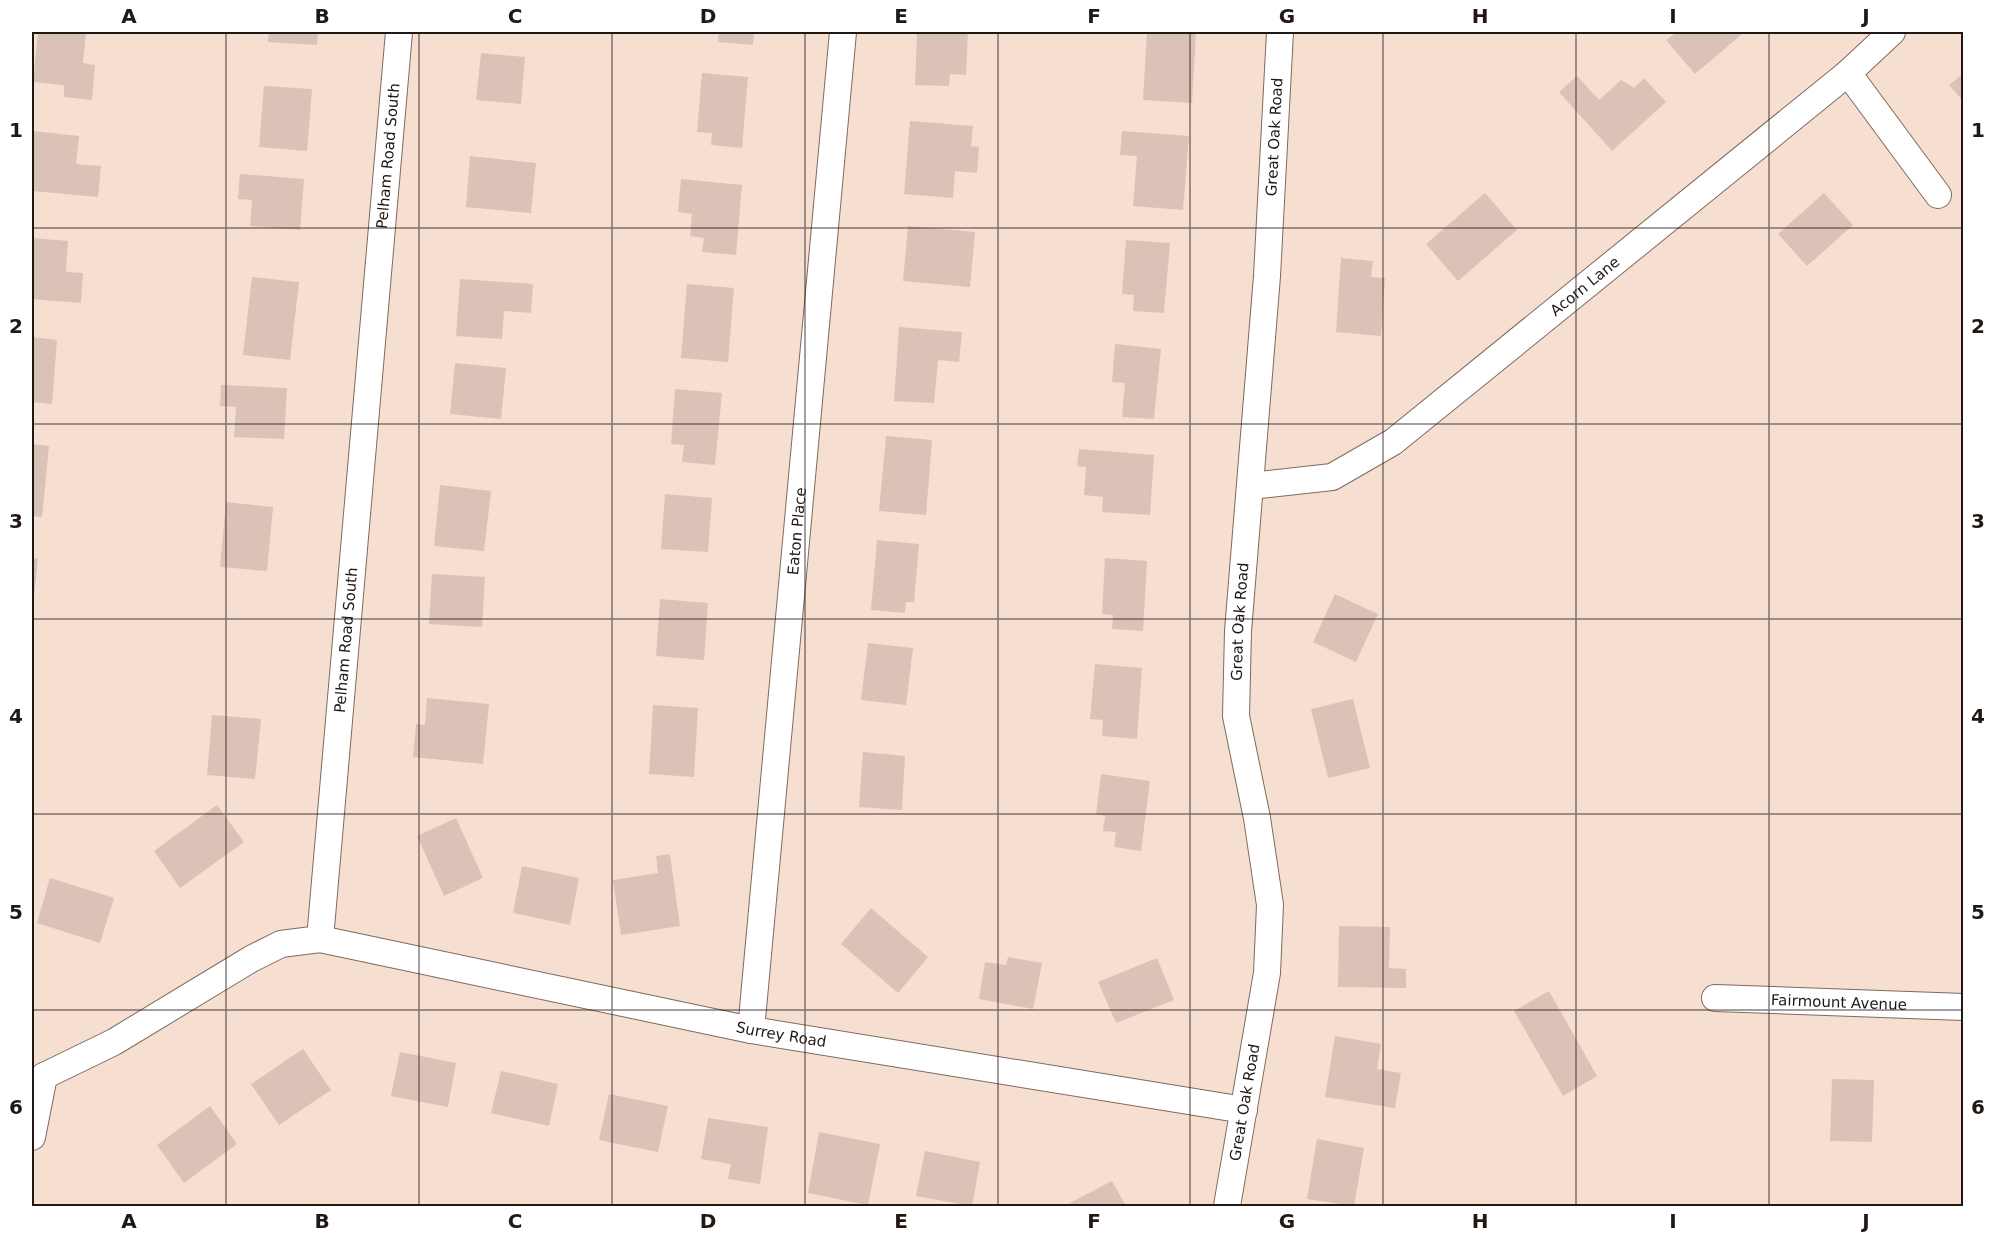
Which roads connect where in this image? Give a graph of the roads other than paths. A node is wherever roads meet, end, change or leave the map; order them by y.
1 (399, 32) edge
2 (843, 32) edge
3 (1281, 32) edge
4 (1892, 32) edge
5 (1848, 73) junction
6 (1938, 195) dead end
7 (1251, 486) junction
8 (320, 939) junction
9 (1715, 998) dead end
10 (1964, 1007) edge
11 (751, 1030) junction
12 (38, 1068) edge
13 (1244, 1110) junction
14 (32, 1137) edge
15 (1227, 1206) edge

1 - 8 street, Pelham Road South
2 - 11 street, Eaton Place
3 - 7 street, Great Oak Road
4 - 5 street, Acorn Lane
5 - 6 street
5 - 7 street, Acorn Lane
7 - 13 street, Great Oak Road
8 - 11 street, Surrey Road
8 - 12 street
9 - 10 street, Fairmount Avenue
11 - 13 street, Surrey Road
12 - 14 street
13 - 15 street, Great Oak Road

